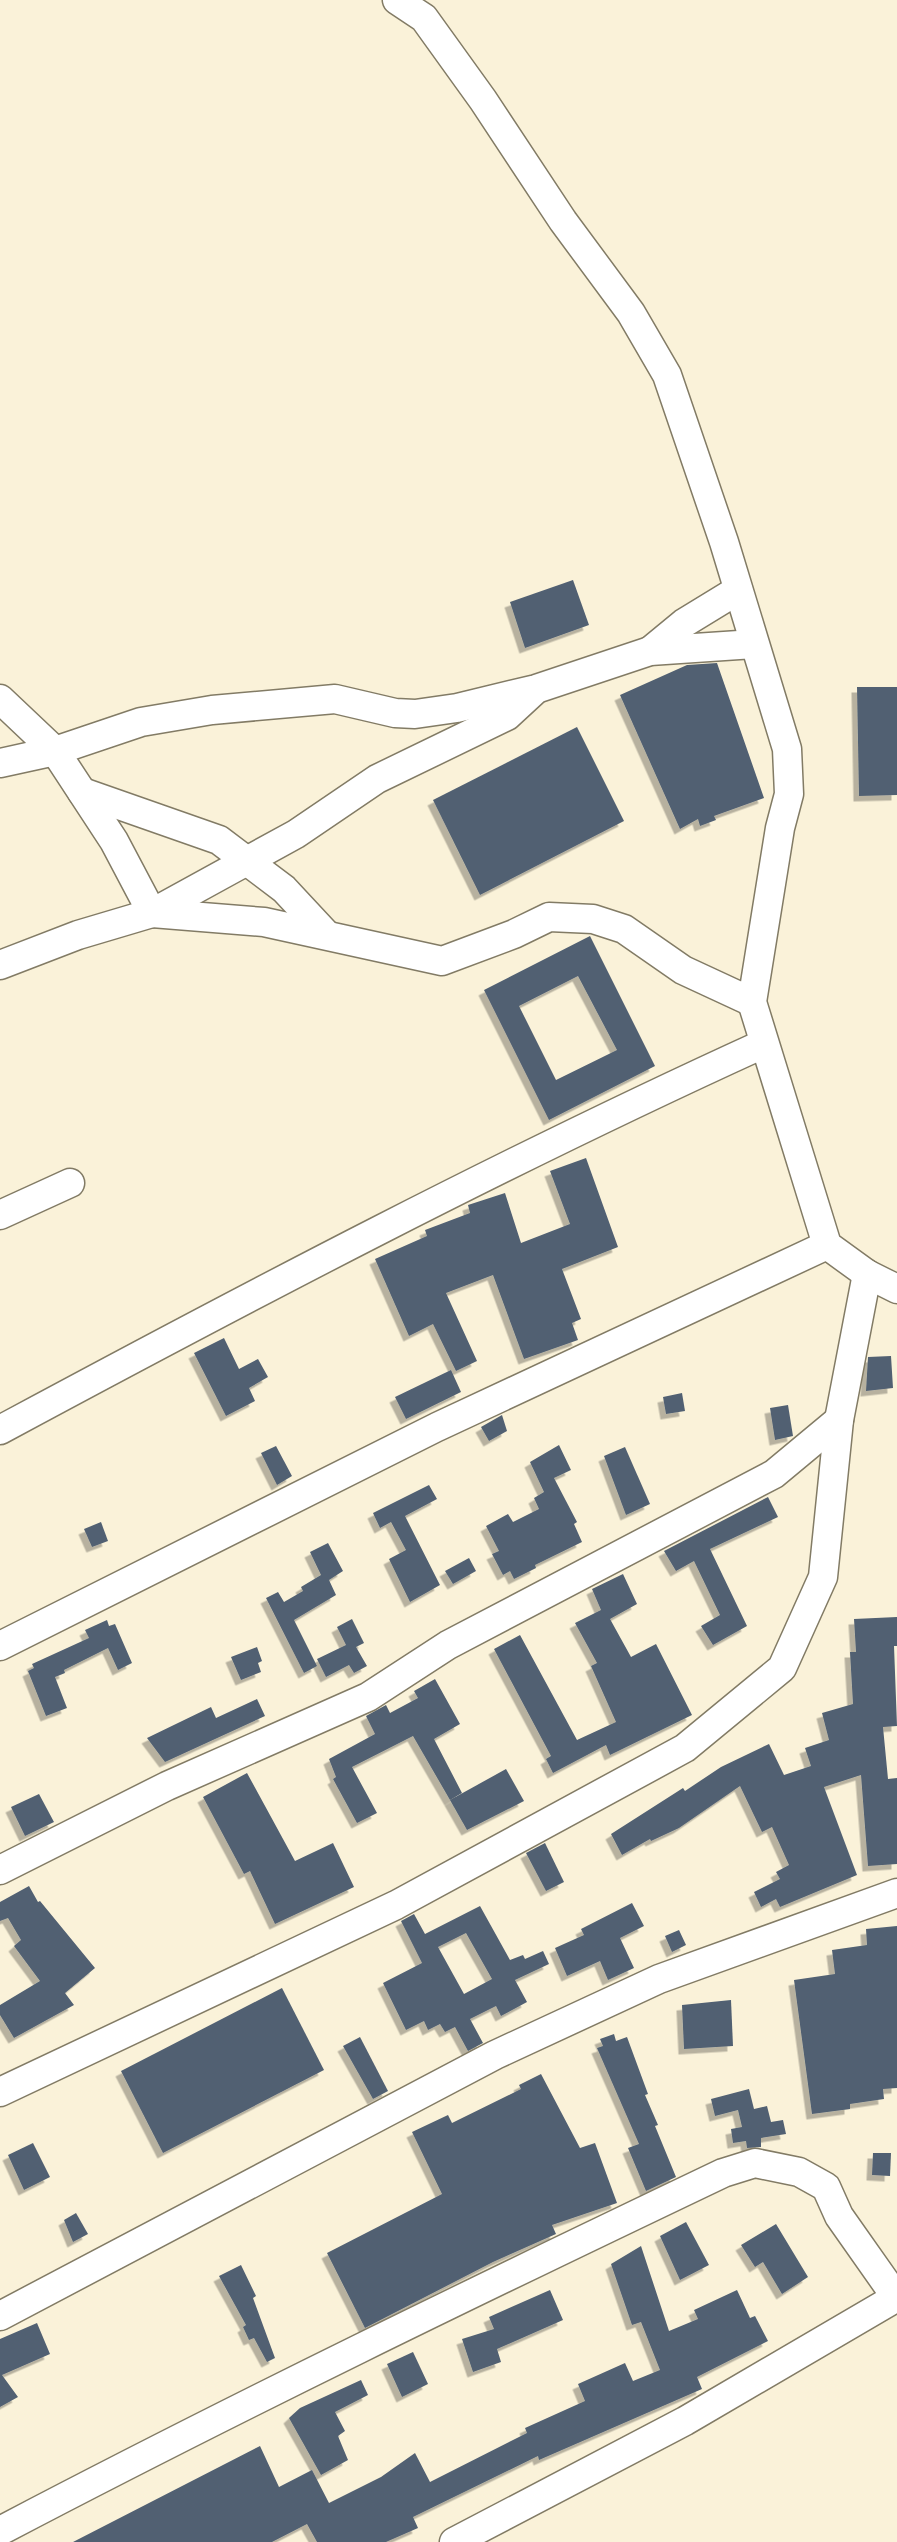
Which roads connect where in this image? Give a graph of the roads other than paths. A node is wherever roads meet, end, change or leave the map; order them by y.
1 (397, 0) edge
2 (738, 590) junction
3 (754, 644) junction
4 (650, 651) junction
5 (536, 689) junction
6 (0, 699) edge
7 (55, 751) junction
8 (5, 757) edge
9 (82, 792) junction
10 (246, 860) junction
11 (152, 913) junction
12 (325, 933) junction
13 (0, 965) edge
14 (752, 1002) junction
15 (763, 1044) junction
16 (70, 1182) dead end
17 (0, 1215) edge
18 (827, 1245) junction
19 (867, 1274) junction
20 (897, 1289) edge
21 (839, 1420) junction
22 (0, 1430) edge
23 (0, 1646) edge
24 (0, 1870) edge
25 (897, 1893) edge
26 (0, 2092) edge
27 (897, 2297) edge
28 (0, 2316) edge
29 (0, 2531) edge
30 (454, 2542) edge

1 - 2 street
2 - 3 street
2 - 4 street
3 - 4 street
3 - 14 street
4 - 5 street
5 - 7 street
5 - 10 street
6 - 7 street
7 - 8 street
7 - 9 street
9 - 10 street
9 - 11 street
10 - 11 street
10 - 12 street
11 - 12 street
11 - 13 street
12 - 14 street
14 - 15 street
15 - 18 street
15 - 22 street
16 - 17 street
18 - 19 street
18 - 23 street
19 - 20 street
19 - 21 street
21 - 24 street
21 - 26 street
25 - 28 street
27 - 29 street
27 - 30 street

